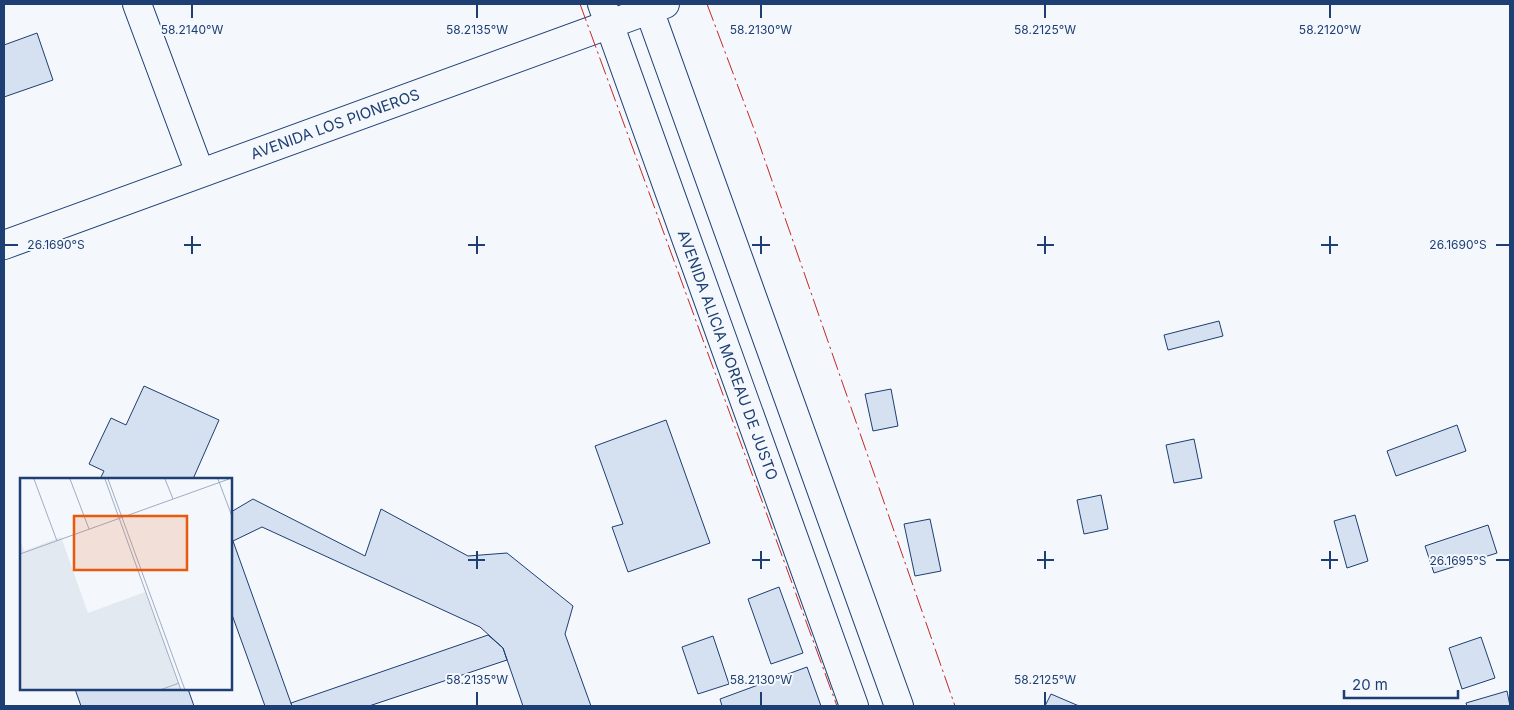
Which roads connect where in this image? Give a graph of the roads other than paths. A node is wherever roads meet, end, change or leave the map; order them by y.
1 (137, 4) edge
2 (654, 6) edge
3 (606, 14) edge
4 (200, 173) junction
5 (4, 245) edge
6 (854, 706) edge
7 (899, 706) edge

1 - 4 main road
2 - 3 main road, AVENIDA LOS PIONEROS
2 - 7 main road
3 - 4 main road, AVENIDA LOS PIONEROS
3 - 6 main road, AVENIDA ALICIA MOREAU DE JUSTO
4 - 5 main road, AVENIDA LOS PIONEROS

